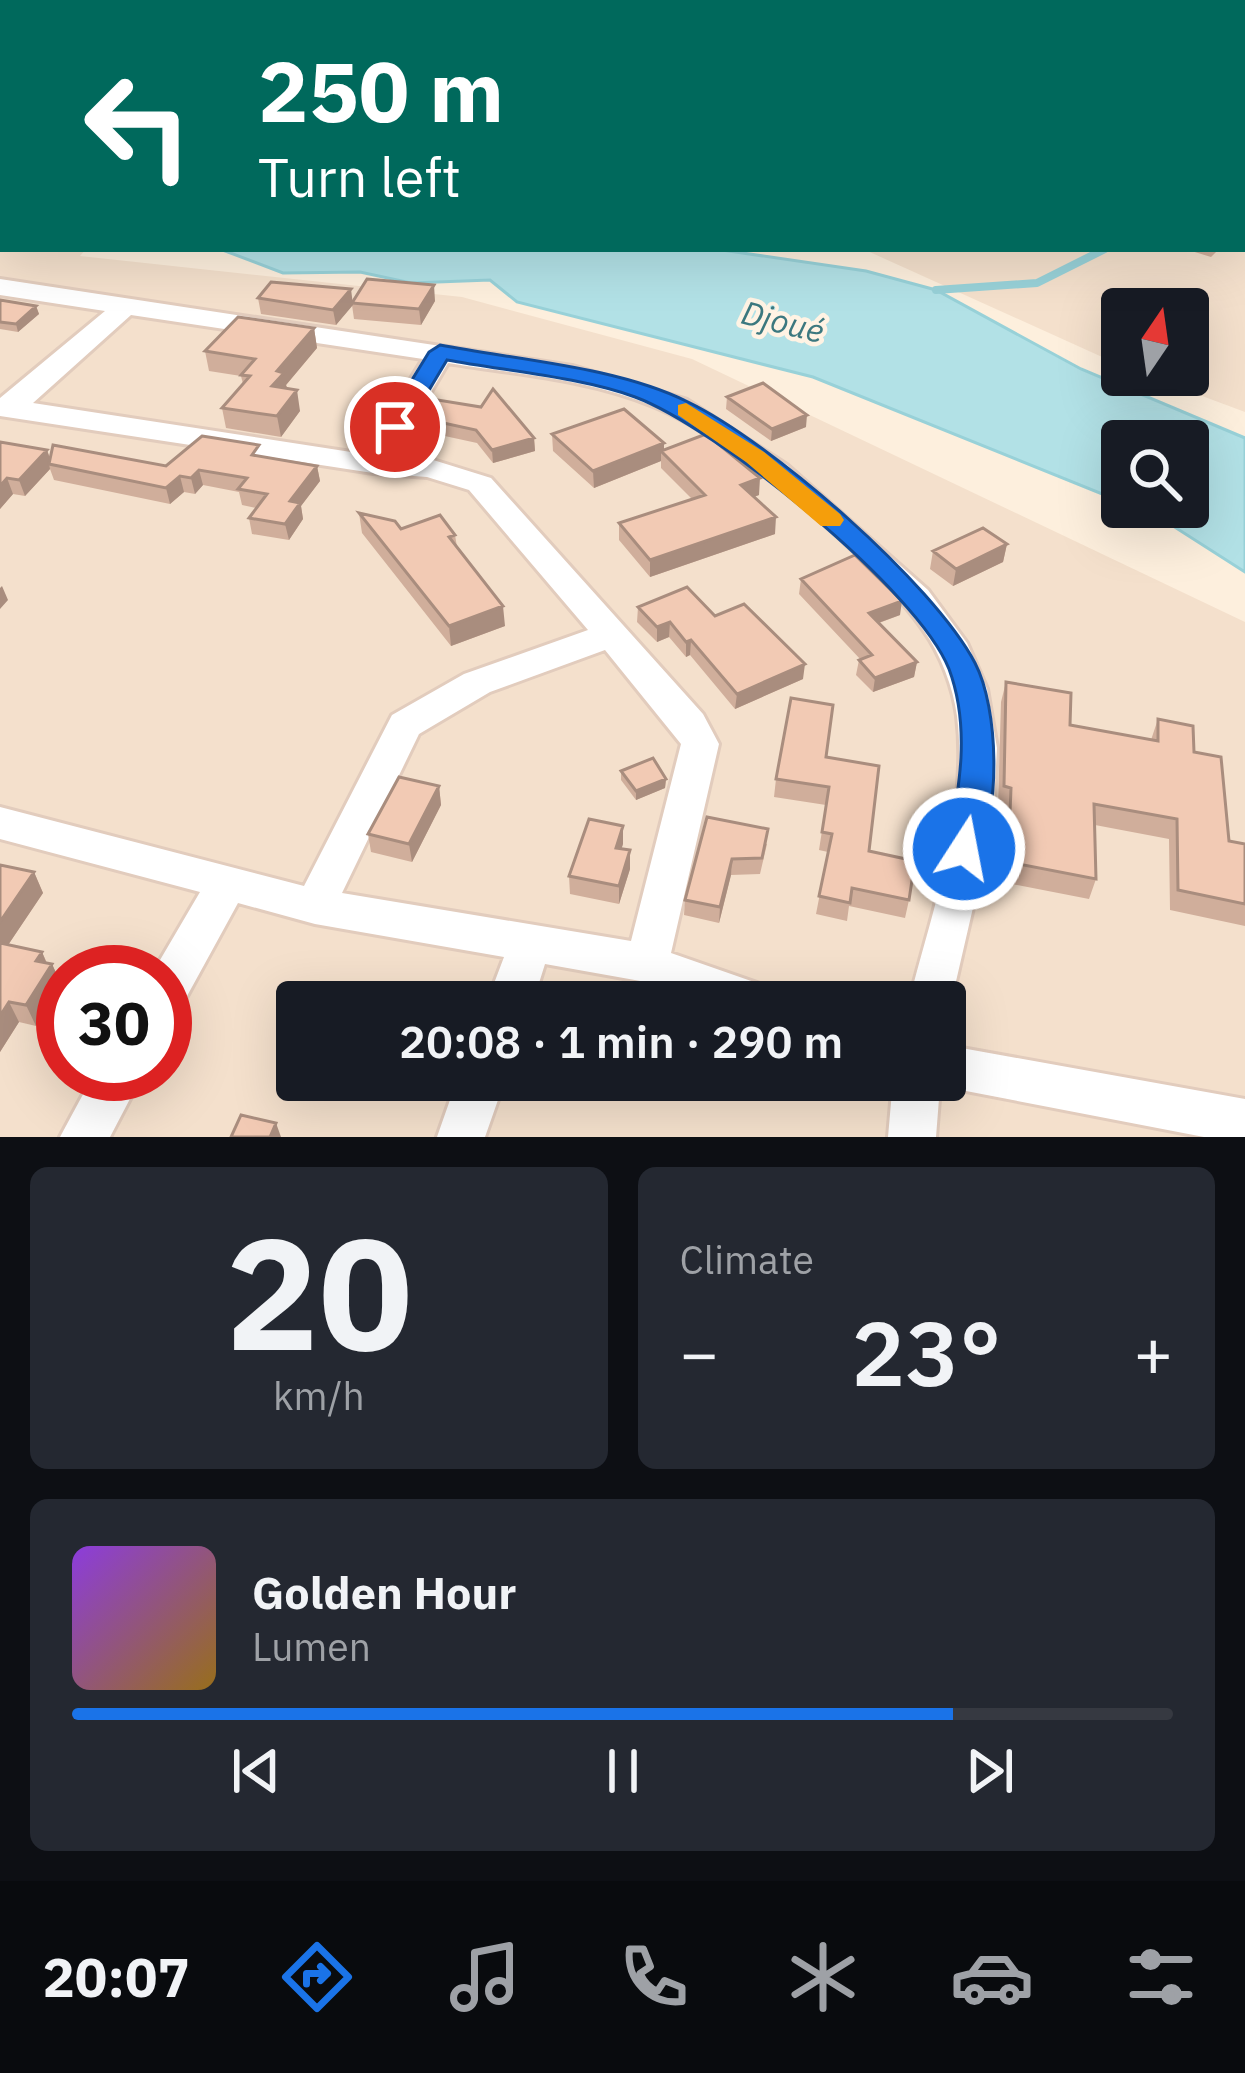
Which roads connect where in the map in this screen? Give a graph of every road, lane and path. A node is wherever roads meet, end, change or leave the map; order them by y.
1 (0, 287) edge
2 (125, 306) junction
3 (440, 352) junction
4 (5, 408) edge
5 (373, 464) junction
6 (610, 635) junction
7 (0, 824) edge
8 (226, 885) junction
9 (315, 906) junction
10 (192, 945) edge
11 (530, 945) junction
12 (647, 964) junction
13 (517, 981) edge
14 (695, 981) edge
15 (936, 981) edge
16 (966, 1070) edge
17 (104, 1101) edge
18 (474, 1101) edge
19 (915, 1101) edge
20 (1245, 1122) edge
21 (83, 1137) edge
22 (461, 1137) edge
23 (912, 1137) edge

1 - 2 street
2 - 3 street
2 - 4 street
3 - 5 street
3 - 15 street
4 - 5 street
5 - 6 street
6 - 9 street
6 - 12 street
7 - 8 street
8 - 9 street
8 - 10 street
9 - 11 street
11 - 12 street
11 - 13 street
12 - 14 street
16 - 20 street
17 - 21 street
18 - 22 street
19 - 23 street

